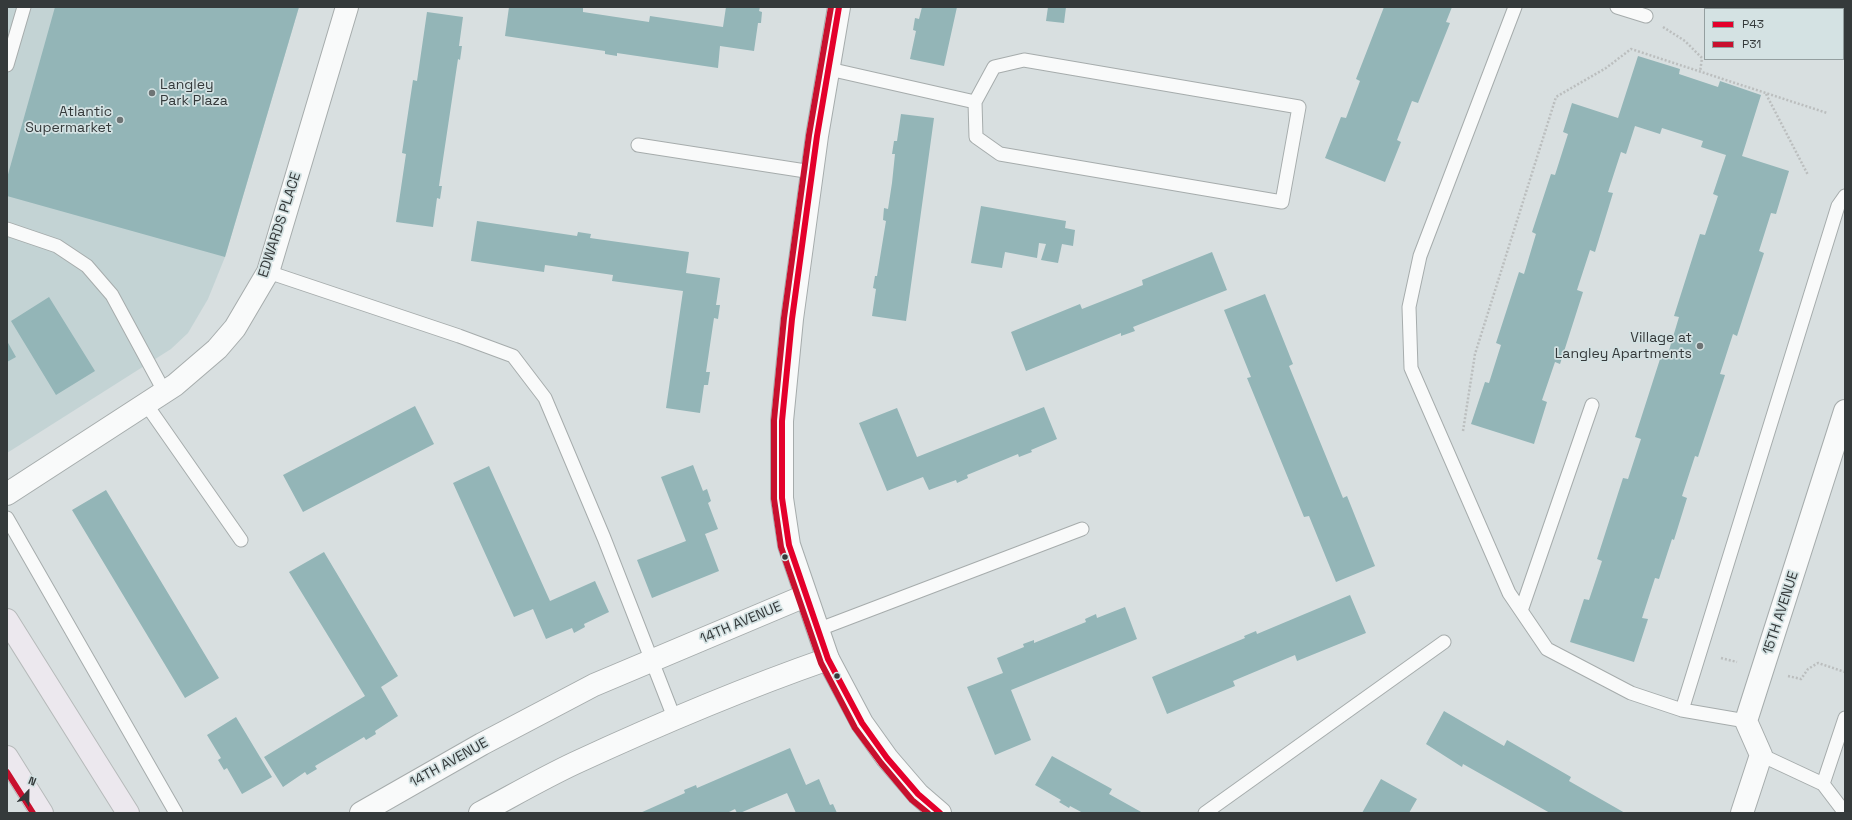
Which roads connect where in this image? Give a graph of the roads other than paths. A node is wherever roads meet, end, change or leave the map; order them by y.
1 (24, 7) edge
2 (347, 7) edge
3 (839, 7) edge
4 (1515, 7) edge
5 (1617, 7) edge
6 (1646, 16) road end
7 (7, 65) edge
8 (829, 69) junction
9 (975, 102) junction
10 (638, 145) dead end
11 (812, 172) junction
12 (1845, 196) edge
13 (7, 229) edge
14 (268, 272) junction
15 (164, 392) junction
16 (146, 404) junction
17 (1592, 405) dead end
18 (1845, 411) edge
19 (7, 494) edge
20 (7, 518) edge
21 (1082, 528) dead end
22 (241, 540) dead end
23 (805, 596) junction
24 (1521, 611) junction
25 (7, 620) edge
26 (817, 630) junction
27 (1444, 642) dead end
28 (828, 659) junction
29 (652, 660) junction
30 (1682, 710) junction
31 (1845, 718) edge
32 (675, 720) junction
33 (1746, 721) junction
34 (1761, 755) junction
35 (7, 757) edge
36 (1823, 784) junction
37 (935, 812) edge
38 (1845, 812) edge
39 (42, 813) edge
40 (128, 813) edge
41 (176, 813) edge
42 (361, 813) edge
43 (480, 813) edge
44 (1205, 813) edge
45 (1742, 813) edge

1 - 7 lane
2 - 14 street, EDWARDS PLACE
3 - 8 street
4 - 24 lane
5 - 6 lane
8 - 9 lane
8 - 11 street
9 - 9 lane
10 - 11 lane
11 - 23 street
12 - 30 lane
13 - 15 lane
14 - 15 street, EDWARDS PLACE
14 - 29 lane
15 - 16 street, EDWARDS PLACE
16 - 19 street, EDWARDS PLACE
16 - 22 lane
17 - 24 lane
18 - 33 street, 15TH AVENUE
20 - 41 lane
21 - 26 lane
23 - 26 street
23 - 29 street, 14TH AVENUE
24 - 30 lane
25 - 40 main road
26 - 28 street
27 - 44 lane
28 - 32 street
28 - 37 street
29 - 32 lane
29 - 42 street, 14TH AVENUE
30 - 33 lane
31 - 36 lane
32 - 43 street
33 - 34 street
34 - 36 lane
34 - 45 street
35 - 39 main road
36 - 38 lane

